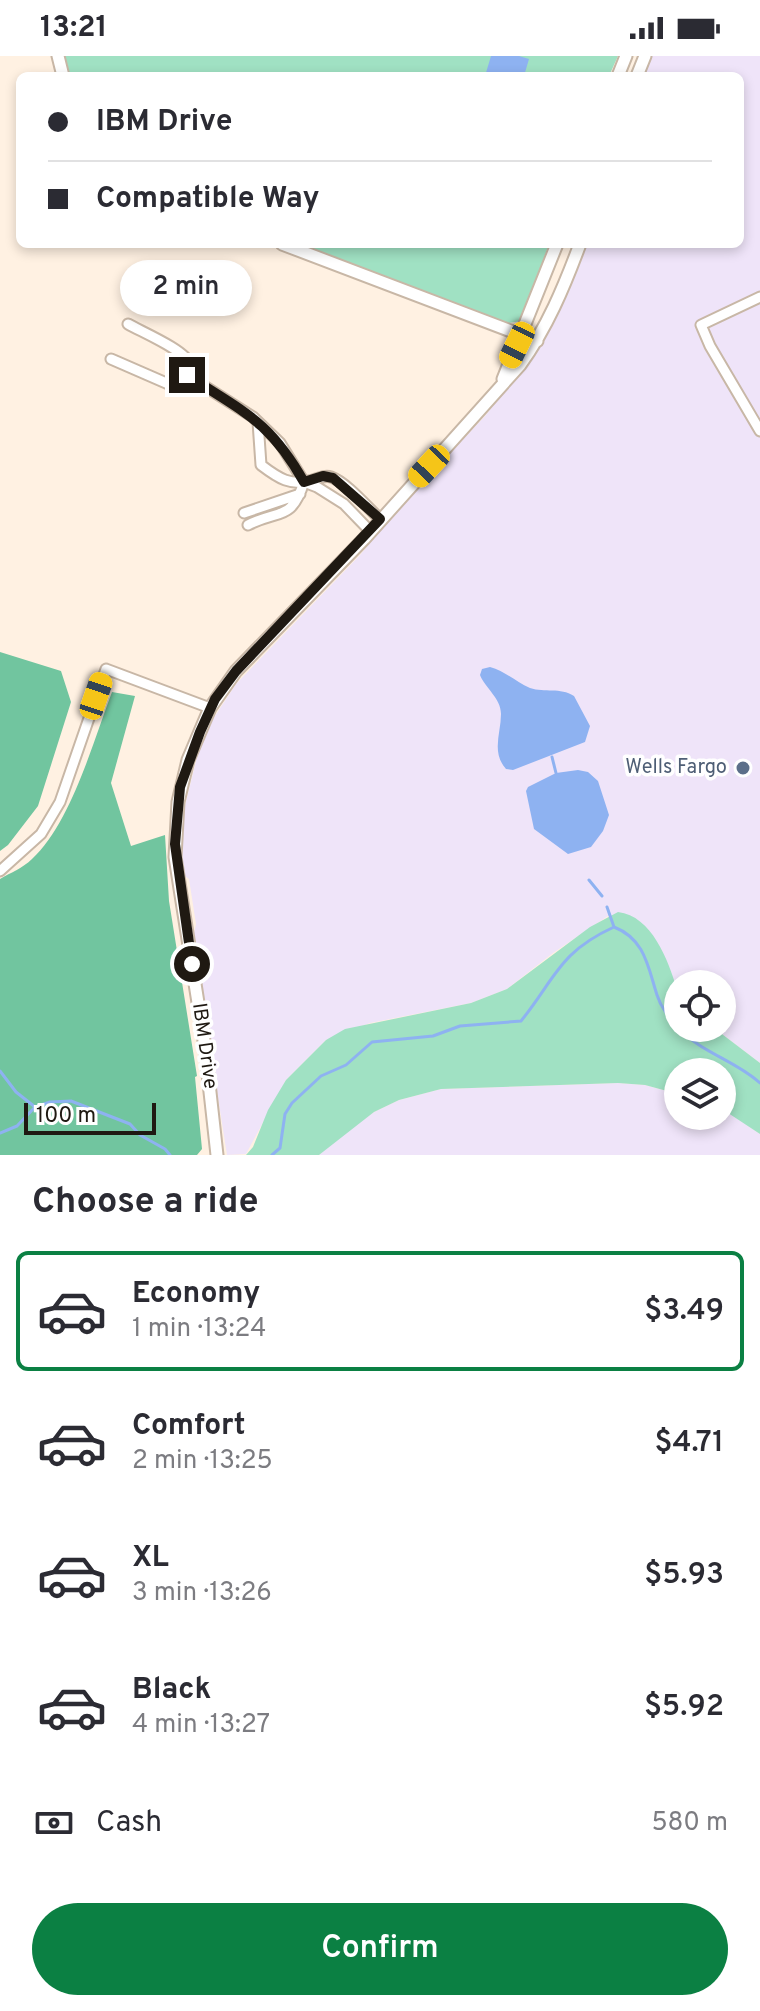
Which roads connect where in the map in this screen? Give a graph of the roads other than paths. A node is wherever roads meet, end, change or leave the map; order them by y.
1 (293, 248) edge
2 (555, 248) edge
3 (578, 248) edge
4 (760, 297) edge
5 (128, 324) dead end
6 (522, 334) junction
7 (537, 341) junction
8 (111, 359) dead end
9 (187, 375) junction
10 (501, 384) junction
11 (258, 421) junction
12 (760, 431) edge
13 (304, 482) junction
14 (300, 494) junction
15 (269, 504) junction
16 (244, 513) dead end
17 (269, 516) junction
18 (380, 519) junction
19 (248, 525) dead end
20 (370, 531) junction
21 (210, 708) junction
22 (0, 871) edge
23 (217, 1155) edge

1 - 6 street
2 - 6 street, IBM Drive
3 - 7 street, IBM Drive
4 - 12 street
5 - 9 street
6 - 7 street
6 - 10 street, IBM Drive
7 - 10 street, IBM Drive
8 - 9 street
9 - 11 street
10 - 18 street, IBM Drive
11 - 13 street
11 - 13 street
13 - 14 street
13 - 18 street
13 - 20 street
14 - 15 street
14 - 17 street
15 - 16 street
15 - 17 street
17 - 19 street
18 - 20 street, IBM Drive
20 - 21 street, IBM Drive
21 - 22 street
21 - 23 street, IBM Drive

